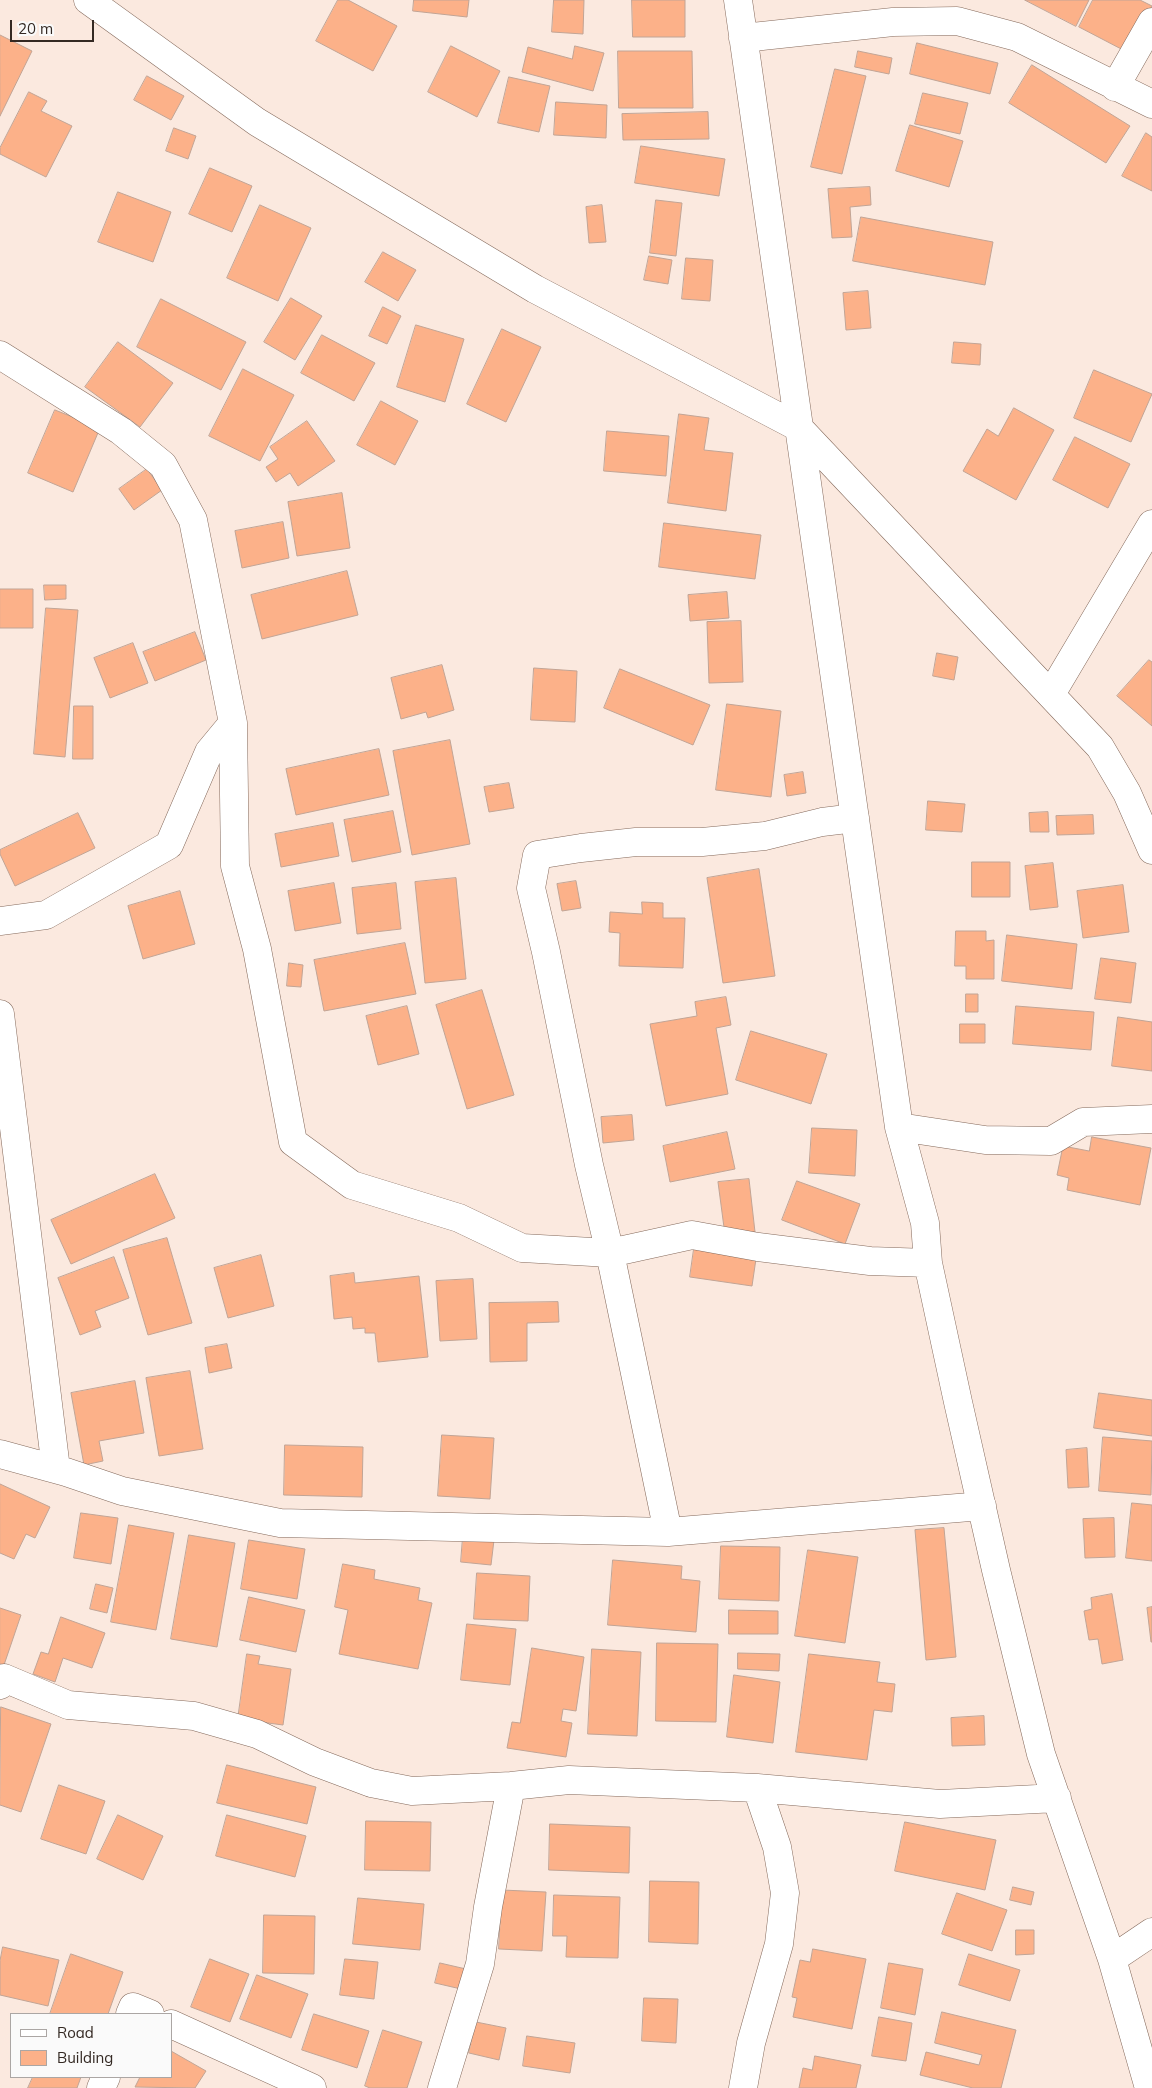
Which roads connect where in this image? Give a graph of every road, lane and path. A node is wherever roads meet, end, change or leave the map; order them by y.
1 (88, 0) edge
2 (738, 0) edge
3 (1152, 22) edge
4 (743, 38) junction
5 (1115, 87) junction
6 (1152, 104) edge
7 (0, 355) edge
8 (798, 427) junction
9 (1152, 524) edge
10 (1051, 694) junction
11 (233, 724) junction
12 (855, 818) junction
13 (1152, 850) edge
14 (0, 921) edge
15 (0, 1014) edge
16 (1152, 1119) edge
17 (899, 1127) junction
18 (610, 1253) junction
19 (928, 1264) junction
20 (0, 1454) edge
21 (56, 1469) junction
22 (982, 1506) junction
23 (668, 1532) junction
24 (0, 1685) edge
25 (510, 1786) junction
26 (757, 1788) junction
27 (1057, 1798) junction
28 (1152, 1932) edge
29 (1112, 1960) junction
30 (130, 2013) edge
31 (148, 2013) edge
32 (172, 2024) edge
33 (312, 2088) edge
34 (442, 2088) edge
35 (743, 2088) edge
36 (1149, 2088) edge

1 - 8 street
2 - 4 street
3 - 5 street
4 - 5 street
4 - 8 street
5 - 6 street
7 - 11 street
8 - 10 street
8 - 12 street
9 - 10 street
10 - 13 street
11 - 14 street
11 - 18 street
12 - 17 street
12 - 18 street
15 - 21 street
16 - 17 street
17 - 19 street
18 - 19 street
18 - 23 street
19 - 22 street
20 - 21 street
21 - 23 street
22 - 23 street
22 - 27 street
24 - 25 street
25 - 26 street
25 - 34 street
26 - 27 street
26 - 35 street
27 - 29 street
28 - 29 street
29 - 36 street
30 - 31 street
32 - 33 street

